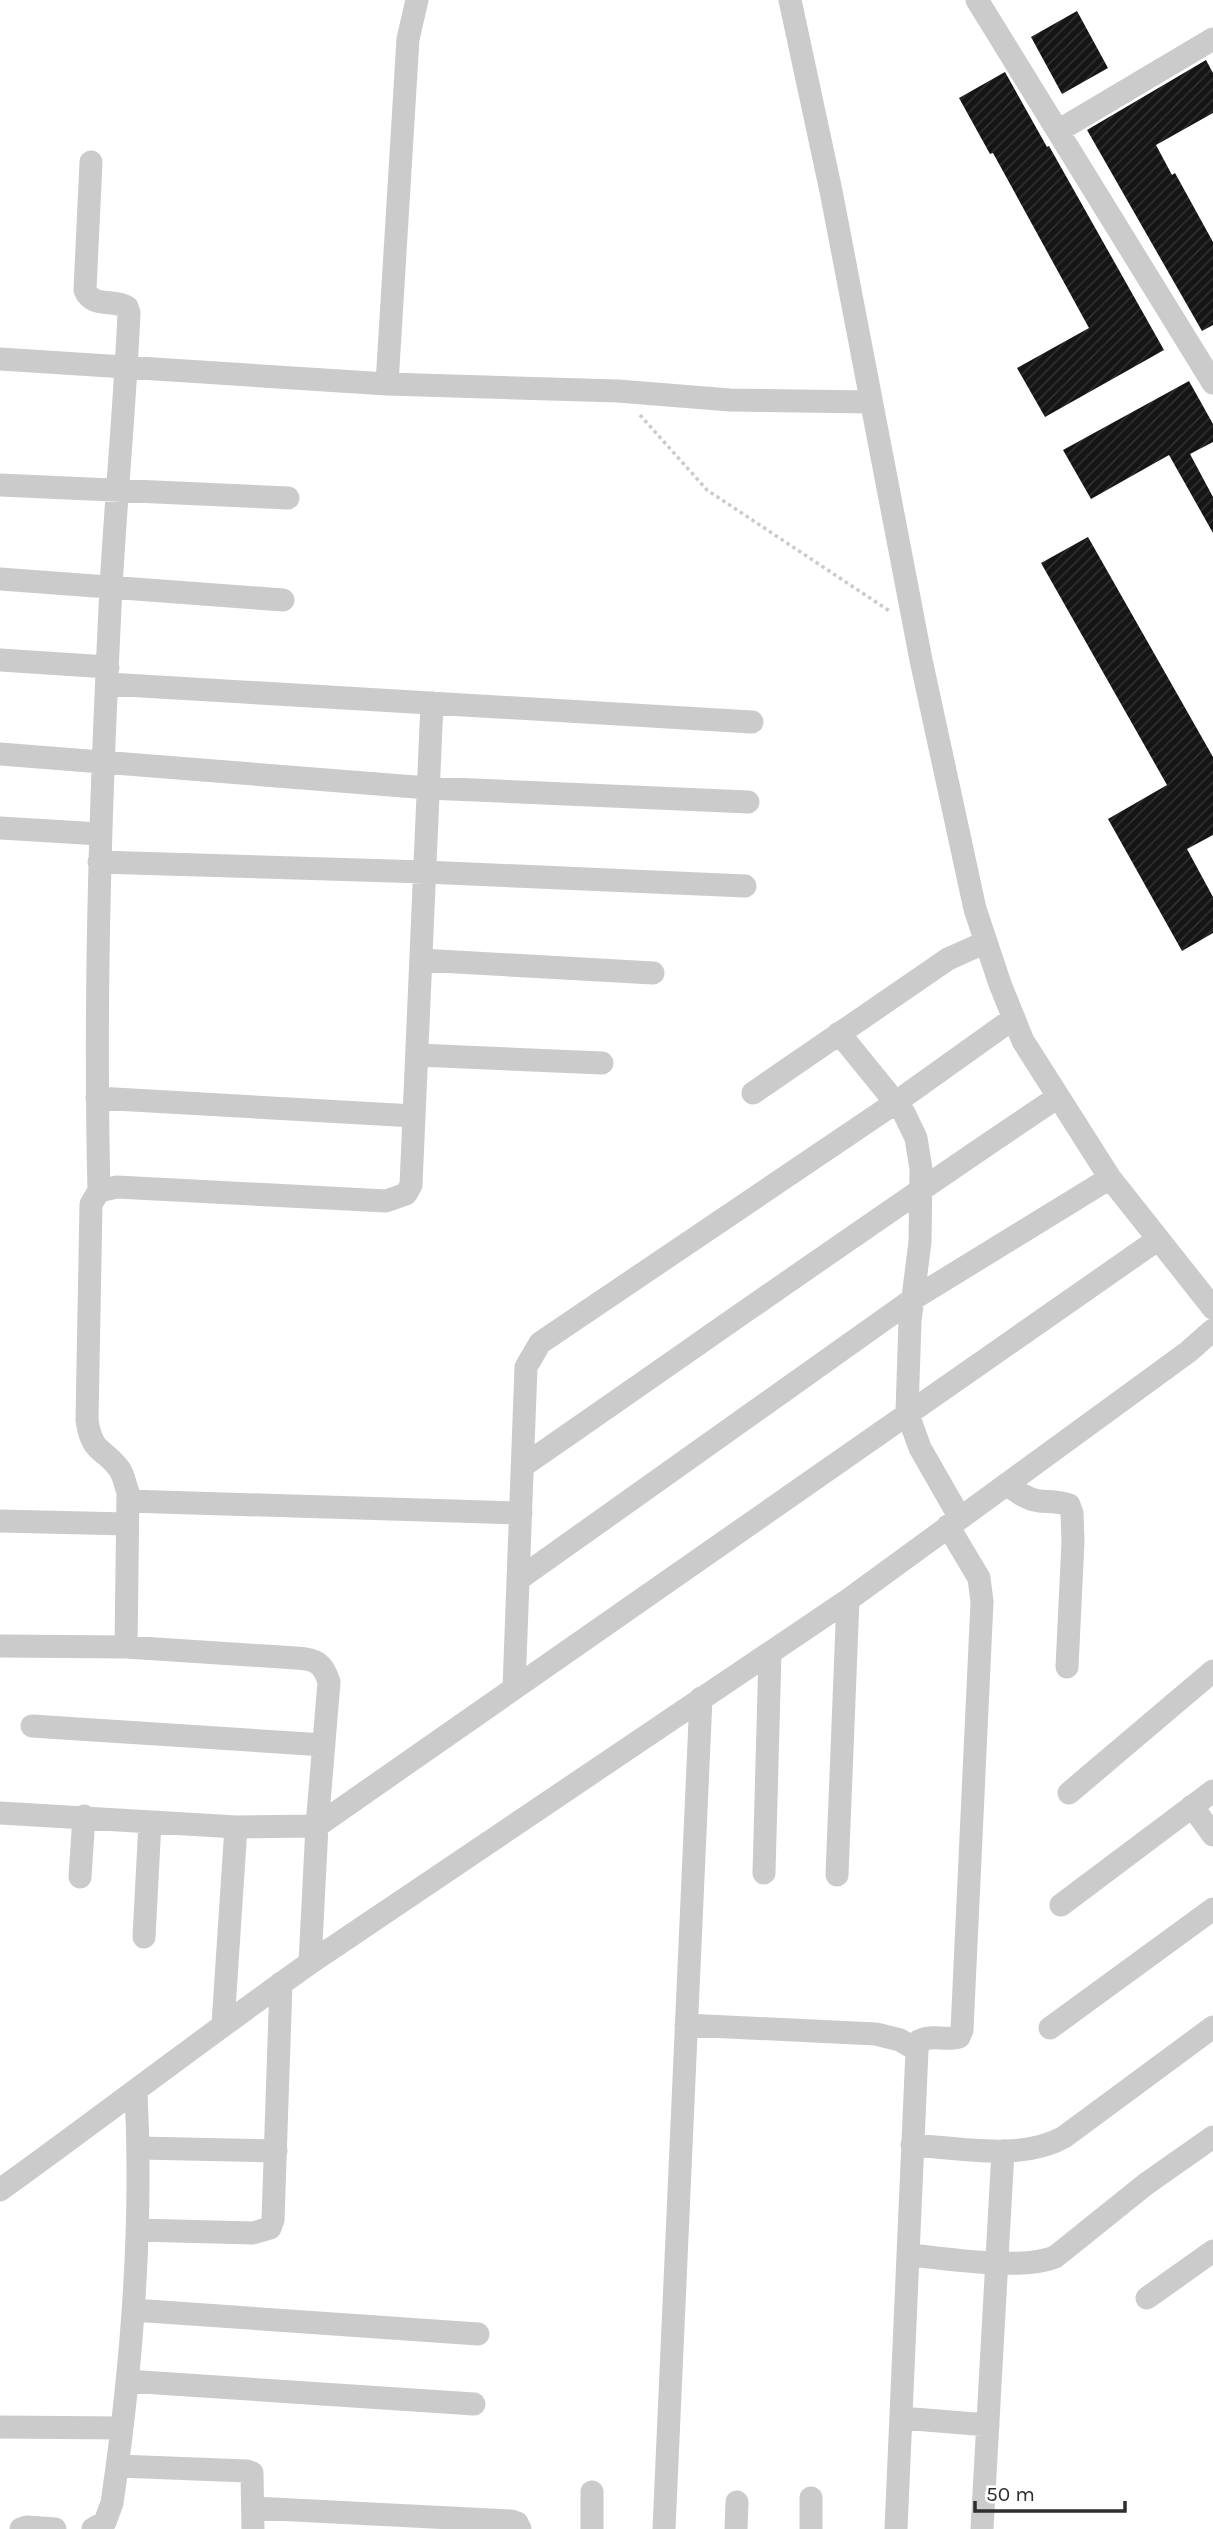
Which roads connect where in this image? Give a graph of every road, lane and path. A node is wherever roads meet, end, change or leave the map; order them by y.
1 (417, 0) edge
2 (790, 0) edge
3 (977, 0) edge
4 (1213, 40) edge
5 (1058, 131) junction
6 (91, 162) dead end
7 (0, 359) edge
8 (127, 368) junction
9 (1213, 383) edge
10 (387, 384) junction
11 (618, 391) junction
12 (871, 402) junction
13 (0, 485) edge
14 (118, 491) junction
15 (288, 498) dead end
16 (0, 579) edge
17 (111, 587) junction
18 (283, 600) dead end
19 (915, 629) junction
20 (0, 660) edge
21 (108, 676) junction
22 (432, 703) junction
23 (752, 722) dead end
24 (0, 754) edge
25 (103, 763) junction
26 (428, 788) junction
27 (748, 802) dead end
28 (0, 828) edge
29 (100, 834) junction
30 (99, 862) junction
31 (425, 872) junction
32 (745, 886) dead end
33 (986, 943) junction
34 (421, 960) junction
35 (653, 972) dead end
36 (1014, 1018) junction
37 (839, 1033) junction
38 (417, 1055) junction
39 (602, 1063) dead end
40 (752, 1093) dead end
41 (1058, 1097) junction
42 (97, 1098) junction
43 (895, 1102) junction
44 (414, 1116) junction
45 (1110, 1178) junction
46 (921, 1188) junction
47 (99, 1191) junction
48 (1157, 1240) junction
49 (913, 1299) junction
50 (1213, 1308) edge
51 (1213, 1330) edge
52 (907, 1412) junction
53 (523, 1466) junction
54 (1007, 1483) junction
55 (127, 1513) junction
56 (521, 1513) junction
57 (0, 1521) edge
58 (954, 1522) junction
59 (519, 1579) junction
60 (848, 1600) junction
61 (0, 1646) edge
62 (126, 1647) junction
63 (771, 1653) junction
64 (1067, 1667) dead end
65 (1213, 1671) edge
66 (514, 1688) junction
67 (701, 1698) junction
68 (32, 1726) dead end
69 (324, 1745) junction
70 (1213, 1791) edge
71 (1069, 1793) dead end
72 (1192, 1806) junction
73 (0, 1813) edge
74 (84, 1816) junction
75 (150, 1822) junction
76 (236, 1826) junction
77 (317, 1826) junction
78 (1213, 1835) edge
79 (764, 1873) dead end
80 (837, 1875) dead end
81 (80, 1877) dead end
82 (1061, 1905) dead end
83 (1213, 1909) edge
84 (144, 1937) dead end
85 (310, 1963) junction
86 (281, 1983) junction
87 (223, 2024) junction
88 (686, 2025) junction
89 (1213, 2027) edge
90 (1050, 2028) dead end
91 (916, 2050) junction
92 (136, 2092) junction
93 (1213, 2137) edge
94 (912, 2145) junction
95 (139, 2148) junction
96 (275, 2151) junction
97 (1003, 2151) junction
98 (0, 2190) edge
99 (137, 2230) junction
100 (1213, 2251) edge
101 (908, 2255) junction
102 (996, 2261) junction
103 (1147, 2298) dead end
104 (133, 2310) junction
105 (478, 2334) dead end
106 (127, 2381) junction
107 (474, 2404) dead end
108 (901, 2418) junction
109 (988, 2425) junction
110 (0, 2427) edge
111 (122, 2428) junction
112 (118, 2466) junction
113 (592, 2492) dead end
114 (811, 2498) dead end
115 (737, 2502) dead end
116 (253, 2518) edge
117 (346, 2521) edge
118 (433, 2524) edge
119 (21, 2529) edge
120 (55, 2529) edge
121 (93, 2529) edge
122 (520, 2529) edge
123 (592, 2529) edge
124 (664, 2529) edge
125 (736, 2529) edge
126 (811, 2529) edge
127 (896, 2529) edge
128 (982, 2529) edge

1 - 10 street
2 - 12 street
3 - 5 street
4 - 5 street
5 - 9 street
6 - 8 street
7 - 8 street
8 - 10 street
8 - 14 street
10 - 11 street
11 - 12 street
11 - 19 path
12 - 19 street
13 - 14 street
14 - 15 street
14 - 17 street
16 - 17 street
17 - 18 street
17 - 21 street
19 - 33 street
20 - 21 street
21 - 22 street
21 - 25 street
22 - 23 street
22 - 26 street
24 - 25 street
25 - 26 street
25 - 29 street
26 - 27 street
26 - 31 street
28 - 29 street
29 - 30 street
30 - 31 street
30 - 42 street
31 - 32 street
31 - 34 street
33 - 36 street
33 - 37 street
34 - 35 street
34 - 38 street
36 - 41 street
36 - 43 street
37 - 40 street
37 - 43 street
38 - 39 street
38 - 44 street
41 - 45 street
41 - 46 street
42 - 44 street
42 - 47 street
43 - 46 street
43 - 53 street
44 - 47 street
45 - 48 street
45 - 49 street
46 - 49 street
46 - 53 street
47 - 55 street
48 - 50 street
48 - 52 street
49 - 52 street
49 - 59 street
51 - 54 street
52 - 58 street
52 - 66 street
53 - 56 street
54 - 58 street
54 - 64 street
55 - 56 street
55 - 57 street
55 - 62 street
56 - 59 street
58 - 60 street
58 - 91 street
59 - 66 street
60 - 63 street
60 - 80 street
61 - 62 street
62 - 69 street
63 - 67 street
63 - 79 street
65 - 71 street
66 - 77 street
67 - 85 street
67 - 88 street
68 - 69 street
69 - 77 street
70 - 72 street
72 - 78 street
72 - 82 street
73 - 74 street
74 - 75 street
74 - 81 street
75 - 76 street
75 - 84 street
76 - 77 street
76 - 87 street
77 - 85 street
83 - 90 street
85 - 86 street
86 - 87 street
86 - 96 street
87 - 92 street
88 - 91 street
88 - 124 street
89 - 97 street
91 - 94 street
92 - 95 street
92 - 98 street
93 - 102 street
94 - 97 street
94 - 101 street
95 - 96 street
95 - 99 street
96 - 99 street
97 - 102 street
99 - 104 street
100 - 103 street
101 - 102 street
101 - 108 street
102 - 109 street
104 - 105 street
104 - 106 street
106 - 107 street
106 - 111 street
108 - 109 street
108 - 127 street
109 - 128 street
110 - 111 street
111 - 112 street
112 - 116 street
112 - 121 street
113 - 123 street
114 - 126 street
115 - 125 street
116 - 117 street
117 - 118 street
118 - 122 street
119 - 120 street

